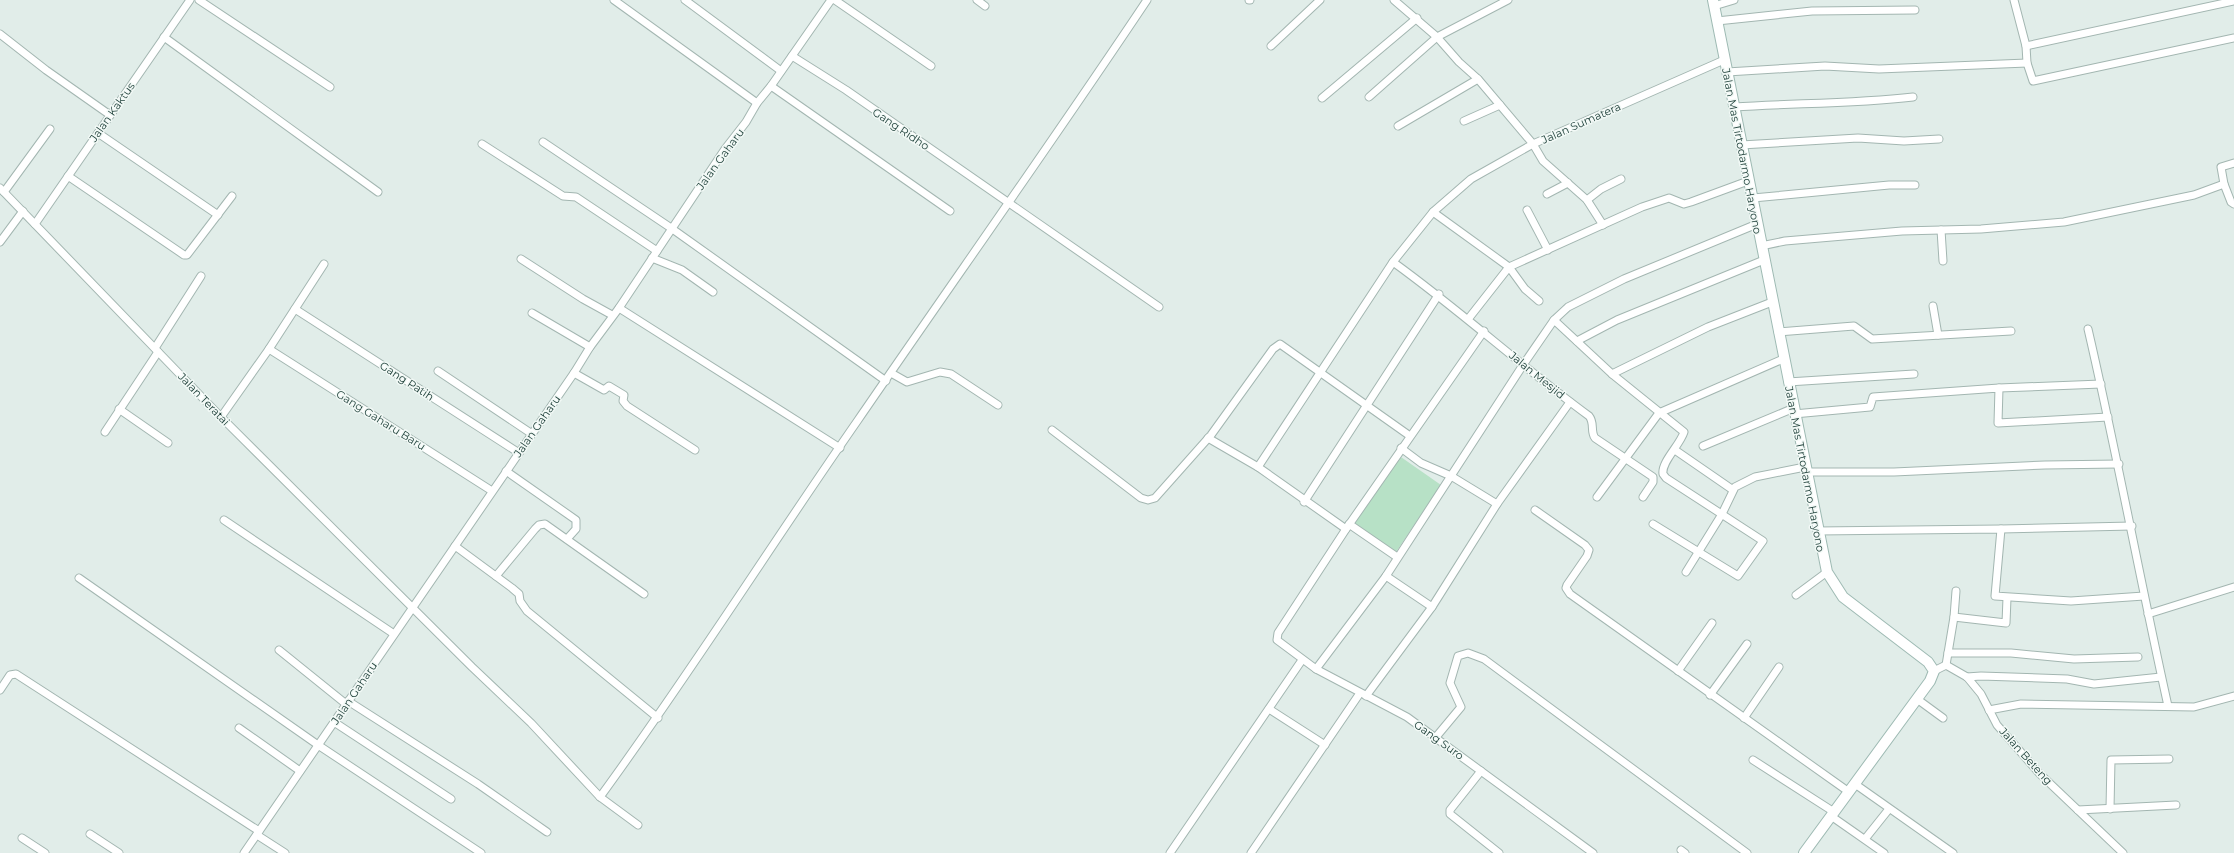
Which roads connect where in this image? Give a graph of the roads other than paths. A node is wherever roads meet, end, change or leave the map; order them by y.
1 (199, 0) edge
2 (614, 0) edge
3 (685, 0) edge
4 (831, 0) edge
5 (835, 0) edge
6 (977, 0) edge
7 (1147, 0) edge
8 (1320, 0) edge
9 (1394, 0) edge
10 (1508, 0) edge
11 (1734, 0) edge
12 (2014, 0) edge
13 (186, 1) edge
14 (2234, 1) edge
15 (1713, 3) edge
16 (985, 6) dead end
17 (1915, 10) dead end
18 (1417, 18) junction
19 (1717, 21) junction
20 (0, 34) edge
21 (164, 37) junction
22 (1437, 37) junction
23 (2234, 38) edge
24 (1271, 46) dead end
25 (2026, 46) junction
26 (792, 56) junction
27 (1724, 60) junction
28 (2027, 63) junction
29 (931, 66) dead end
30 (781, 71) junction
31 (1727, 72) junction
32 (1478, 79) junction
33 (771, 86) junction
34 (330, 87) dead end
35 (1369, 97) dead end
36 (1913, 97) dead end
37 (1322, 98) dead end
38 (756, 103) junction
39 (1500, 105) junction
40 (1734, 107) junction
41 (110, 115) junction
42 (1464, 121) dead end
43 (1398, 126) dead end
44 (50, 129) dead end
45 (98, 133) junction
46 (1939, 139) dead end
47 (543, 142) dead end
48 (482, 144) dead end
49 (1533, 144) junction
50 (1741, 145) junction
51 (2234, 163) edge
52 (68, 176) junction
53 (1621, 179) dead end
54 (1748, 181) junction
55 (1568, 183) junction
56 (2224, 184) junction
57 (1915, 185) dead end
58 (2, 190) edge
59 (378, 192) dead end
60 (1547, 194) dead end
61 (232, 196) dead end
62 (1753, 198) junction
63 (1587, 200) junction
64 (1008, 202) junction
65 (2234, 204) edge
66 (1527, 210) dead end
67 (950, 211) dead end
68 (23, 212) junction
69 (1433, 212) junction
70 (218, 215) junction
71 (35, 224) junction
72 (1757, 224) junction
73 (1603, 225) junction
74 (671, 228) junction
75 (1941, 230) junction
76 (0, 242) edge
77 (1761, 246) junction
78 (1548, 250) junction
79 (657, 251) junction
80 (652, 258) junction
81 (521, 259) dead end
82 (1764, 260) junction
83 (1944, 261) dead end
84 (1394, 262) junction
85 (324, 264) dead end
86 (1509, 267) junction
87 (201, 276) dead end
88 (713, 292) dead end
89 (1438, 294) junction
90 (1539, 301) dead end
91 (1772, 302) junction
92 (1933, 306) dead end
93 (1159, 307) dead end
94 (619, 308) junction
95 (295, 309) junction
96 (532, 313) dead end
97 (612, 315) junction
98 (1469, 318) junction
99 (1554, 320) junction
100 (2088, 329) dead end
101 (1484, 331) junction
102 (2011, 331) dead end
103 (1778, 332) junction
104 (1938, 335) junction
105 (1577, 341) junction
106 (590, 347) junction
107 (269, 349) junction
108 (157, 350) junction
109 (1783, 359) junction
110 (1522, 365) junction
111 (438, 371) dead end
112 (574, 373) junction
113 (891, 374) junction
114 (1321, 374) junction
115 (1612, 374) junction
116 (1914, 374) dead end
117 (886, 382) junction
118 (1788, 382) junction
119 (2101, 384) junction
120 (1999, 388) junction
121 (1570, 402) junction
122 (998, 405) dead end
123 (1366, 406) junction
124 (119, 409) junction
125 (1794, 411) junction
126 (1659, 413) junction
127 (221, 417) junction
128 (2108, 417) junction
129 (1052, 430) dead end
130 (104, 432) dead end
131 (532, 434) junction
132 (1410, 436) junction
133 (1208, 438) junction
134 (168, 443) dead end
135 (1704, 446) dead end
136 (840, 448) junction
137 (1401, 448) junction
138 (695, 450) dead end
139 (1675, 450) junction
140 (519, 453) junction
141 (1625, 458) junction
142 (2119, 464) junction
143 (1258, 467) junction
144 (1805, 469) junction
145 (506, 471) junction
146 (1451, 476) junction
147 (1733, 490) junction
148 (492, 491) junction
149 (1597, 497) dead end
150 (1643, 497) dead end
151 (1304, 502) junction
152 (1497, 504) junction
153 (1535, 510) dead end
154 (1722, 514) junction
155 (224, 520) dead end
156 (1653, 524) dead end
157 (2132, 526) junction
158 (1348, 527) junction
159 (2001, 529) junction
160 (1817, 531) junction
161 (567, 539) junction
162 (455, 546) junction
163 (1698, 553) junction
164 (1397, 557) junction
165 (1686, 572) dead end
166 (1827, 572) junction
167 (496, 576) junction
168 (1386, 576) junction
169 (79, 578) dead end
170 (2234, 588) edge
171 (1956, 590) dead end
172 (644, 594) dead end
173 (1796, 595) dead end
174 (2144, 596) junction
175 (2007, 598) junction
176 (412, 607) junction
177 (1432, 607) junction
178 (2148, 614) junction
179 (1954, 617) junction
180 (1712, 623) dead end
181 (394, 634) junction
182 (1747, 644) dead end
183 (279, 650) dead end
184 (1948, 653) junction
185 (2138, 657) dead end
186 (1302, 660) junction
187 (1946, 665) junction
188 (1778, 667) dead end
189 (1316, 669) junction
190 (1934, 670) junction
191 (1678, 671) junction
192 (1967, 677) junction
193 (2162, 677) junction
194 (0, 690) edge
195 (1363, 694) junction
196 (1710, 695) junction
197 (2234, 696) edge
198 (1917, 700) junction
199 (347, 703) junction
200 (2168, 706) junction
201 (1269, 709) junction
202 (1989, 710) junction
203 (658, 718) junction
204 (1744, 718) junction
205 (1943, 718) dead end
206 (334, 722) junction
207 (239, 728) dead end
208 (1436, 737) junction
209 (318, 745) junction
210 (1325, 745) junction
211 (2169, 759) dead end
212 (1753, 760) dead end
213 (300, 771) junction
214 (1481, 771) junction
215 (1852, 788) junction
216 (600, 797) junction
217 (451, 799) dead end
218 (2176, 805) dead end
219 (1889, 808) junction
220 (2110, 809) junction
221 (2078, 810) junction
222 (1833, 814) junction
223 (638, 825) dead end
224 (547, 832) dead end
225 (258, 833) junction
226 (90, 834) dead end
227 (22, 838) dead end
228 (1865, 839) junction
229 (45, 853) edge
230 (119, 853) edge
231 (244, 853) edge
232 (285, 853) edge
233 (481, 853) edge
234 (1170, 853) edge
235 (1251, 853) edge
236 (1499, 853) edge
237 (1593, 853) edge
238 (1747, 853) edge
239 (1804, 853) edge
240 (1884, 853) edge
241 (1953, 853) edge
242 (2122, 853) edge

1 - 34 street
2 - 38 street
3 - 30 street
4 - 26 street, Jalan Gaharu
5 - 29 street
6 - 16 street
7 - 64 street
8 - 24 street
9 - 18 street, Jalan Sumatera
10 - 22 street
11 - 15 street
12 - 25 street
13 - 21 street, Jalan Kaktus
14 - 25 street
15 - 19 street, Jalan Mas Tirtodarmo Haryono
17 - 19 street
18 - 22 street, Jalan Sumatera
18 - 37 street
19 - 27 street, Jalan Mas Tirtodarmo Haryono
20 - 41 street
21 - 41 street, Jalan Kaktus
21 - 59 street
22 - 32 street, Jalan Sumatera
22 - 35 street
23 - 28 street
25 - 28 street
26 - 30 street, Jalan Gaharu
26 - 64 street, Gang Ridho
27 - 31 street, Jalan Mas Tirtodarmo Haryono
27 - 49 street, Jalan Sumatera
28 - 31 street
30 - 33 street, Jalan Gaharu
31 - 40 street, Jalan Mas Tirtodarmo Haryono
32 - 39 street, Jalan Sumatera
32 - 43 street
33 - 38 street, Jalan Gaharu
33 - 67 street
36 - 40 street
38 - 74 street, Jalan Gaharu
39 - 42 street
39 - 49 street, Jalan Sumatera
40 - 50 street, Jalan Mas Tirtodarmo Haryono
41 - 45 street, Jalan Kaktus
44 - 58 street
45 - 52 street, Jalan Kaktus
45 - 70 street
46 - 50 street
47 - 74 street
48 - 79 street
49 - 55 street
49 - 69 street
50 - 54 street, Jalan Mas Tirtodarmo Haryono
51 - 56 street
52 - 70 street
52 - 71 street, Jalan Kaktus
53 - 63 street
54 - 62 street, Jalan Mas Tirtodarmo Haryono
54 - 73 street
55 - 60 street
55 - 63 street
56 - 65 street
56 - 75 street
57 - 62 street
58 - 68 street, Jalan Teratai
61 - 70 street
62 - 72 street, Jalan Mas Tirtodarmo Haryono
63 - 73 street
64 - 93 street, Gang Ridho
64 - 113 street
66 - 78 street
68 - 71 street, Jalan Teratai
68 - 76 street
69 - 84 street
69 - 86 street
71 - 108 street, Jalan Teratai
72 - 77 street, Jalan Mas Tirtodarmo Haryono
72 - 99 street
73 - 78 street
74 - 79 street, Jalan Gaharu
74 - 117 street
75 - 77 street
75 - 83 street
77 - 82 street, Jalan Mas Tirtodarmo Haryono
78 - 86 street
79 - 80 street, Jalan Gaharu
80 - 88 street
80 - 94 street, Jalan Gaharu
81 - 97 street
82 - 91 street, Jalan Mas Tirtodarmo Haryono
82 - 105 street
84 - 89 street, Jalan Mesjid
84 - 114 street
85 - 95 street
86 - 90 street
86 - 98 street
87 - 108 street
89 - 98 street, Jalan Mesjid
89 - 123 street
91 - 103 street, Jalan Mas Tirtodarmo Haryono
91 - 115 street
92 - 104 street
94 - 97 street, Jalan Gaharu
94 - 136 street
95 - 107 street
95 - 140 street, Gang Patih
96 - 106 street
97 - 106 street, Jalan Gaharu
98 - 101 street, Jalan Mesjid
99 - 105 street
99 - 110 street
100 - 119 street
101 - 110 street, Jalan Mesjid
101 - 132 street
102 - 104 street
103 - 104 street
103 - 109 street, Jalan Mas Tirtodarmo Haryono
105 - 115 street
106 - 112 street, Jalan Gaharu
107 - 127 street
107 - 148 street, Gang Gaharu Baru
108 - 124 street
108 - 127 street, Jalan Teratai
109 - 118 street, Jalan Mas Tirtodarmo Haryono
109 - 126 street
110 - 121 street, Jalan Mesjid
110 - 146 street
111 - 131 street
112 - 131 street, Jalan Gaharu
112 - 138 street
113 - 117 street
113 - 122 street
114 - 123 street
114 - 133 street
114 - 143 street
115 - 126 street
116 - 118 street
117 - 136 street
118 - 125 street, Jalan Mas Tirtodarmo Haryono
119 - 120 street
119 - 128 street
120 - 125 street
120 - 128 street
121 - 141 street, Jalan Mesjid
121 - 152 street
123 - 132 street
123 - 151 street
124 - 130 street
124 - 134 street
125 - 135 street
125 - 144 street, Jalan Mas Tirtodarmo Haryono
126 - 139 street
126 - 141 street
127 - 176 street, Jalan Teratai
128 - 142 street
129 - 133 street
131 - 140 street, Jalan Gaharu
132 - 137 street
133 - 143 street
136 - 203 street
137 - 146 street
137 - 158 street
139 - 147 street
139 - 154 street
140 - 145 street, Jalan Gaharu
141 - 149 street
141 - 150 street, Jalan Mesjid
142 - 144 street
142 - 157 street
143 - 151 street
144 - 147 street
144 - 160 street, Jalan Mas Tirtodarmo Haryono
145 - 148 street, Jalan Gaharu
145 - 161 street
146 - 152 street
146 - 164 street
147 - 154 street
148 - 162 street, Jalan Gaharu
151 - 158 street
152 - 177 street
153 - 191 street
154 - 163 street
154 - 163 street
155 - 181 street
156 - 163 street
157 - 159 street
157 - 174 street
158 - 164 street
158 - 186 street, Gang Suro
159 - 160 street
159 - 175 street
160 - 166 street, Jalan Mas Tirtodarmo Haryono
161 - 167 street
161 - 172 street
162 - 167 street
162 - 176 street, Jalan Gaharu
163 - 165 street
164 - 168 street
166 - 173 street
166 - 190 street, Jalan Mas Tirtodarmo Haryono
167 - 203 street
168 - 177 street
168 - 189 street
169 - 209 street
170 - 178 street
171 - 179 street
174 - 175 street
174 - 178 street
175 - 179 street
176 - 181 street, Jalan Gaharu
176 - 216 street, Jalan Teratai
177 - 195 street
178 - 193 street
179 - 184 street
180 - 191 street
181 - 199 street, Jalan Gaharu
182 - 196 street
183 - 199 street
184 - 185 street
184 - 187 street
186 - 189 street, Gang Suro
186 - 201 street
187 - 190 street
187 - 192 street, Jalan Beteng
188 - 204 street
189 - 195 street, Gang Suro
190 - 198 street
191 - 196 street
192 - 193 street
192 - 202 street, Jalan Beteng
193 - 200 street
194 - 225 street
195 - 208 street, Gang Suro
195 - 210 street
196 - 204 street
197 - 200 street
198 - 205 street
198 - 215 street
199 - 206 street, Jalan Gaharu
199 - 224 street
200 - 202 street
201 - 210 street
201 - 234 street
202 - 221 street, Jalan Beteng
203 - 216 street
204 - 215 street
206 - 209 street, Jalan Gaharu
206 - 217 street
207 - 213 street
208 - 214 street, Gang Suro
208 - 238 street
209 - 213 street, Jalan Gaharu
209 - 233 street
210 - 235 street
211 - 220 street
212 - 222 street
213 - 225 street, Jalan Gaharu
214 - 236 street
214 - 237 street, Gang Suro
215 - 219 street
215 - 222 street
216 - 223 street, Jalan Teratai
218 - 220 street
219 - 228 street
219 - 241 street
220 - 221 street
221 - 242 street, Jalan Beteng
222 - 228 street
222 - 239 street
225 - 231 street, Jalan Gaharu
225 - 232 street
226 - 230 street
227 - 229 street
228 - 240 street

